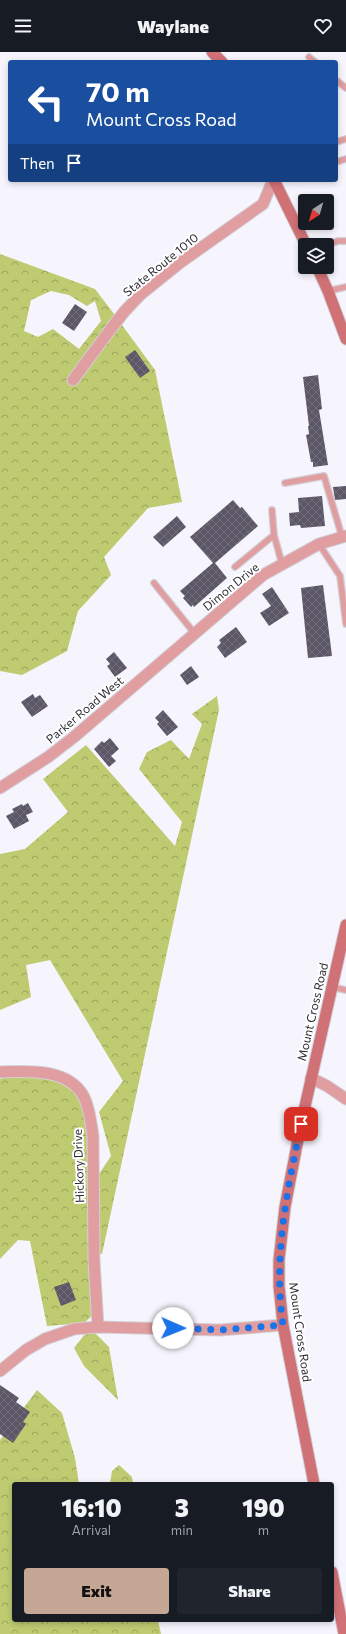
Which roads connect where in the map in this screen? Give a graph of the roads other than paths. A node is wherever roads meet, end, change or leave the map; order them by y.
1 (212, 52) edge
2 (309, 57) dead end
3 (220, 60) edge
4 (313, 60) edge
5 (338, 82) edge
6 (346, 88) edge
7 (272, 182) edge
8 (274, 182) edge
9 (302, 238) edge
10 (346, 241) edge
11 (334, 242) edge
12 (320, 274) edge
13 (346, 287) edge
14 (328, 291) junction
15 (346, 339) edge
16 (73, 380) dead end
17 (285, 483) dead end
18 (272, 510) dead end
19 (274, 535) junction
20 (344, 536) edge
21 (319, 544) junction
22 (282, 565) junction
23 (235, 567) dead end
24 (154, 582) dead end
25 (346, 624) edge
26 (195, 634) junction
27 (181, 646) joint
28 (0, 788) edge
29 (346, 925) edge
30 (332, 987) junction
31 (346, 990) edge
32 (0, 1072) edge
33 (311, 1078) junction
34 (346, 1099) edge
35 (283, 1325) junction
36 (98, 1327) junction
37 (0, 1371) edge
38 (314, 1482) edge
39 (334, 1582) edge
40 (344, 1634) edge

1 - 3 main road
2 - 4 lane
5 - 6 lane
7 - 16 street, State Route 1010
8 - 9 main road
10 - 11 lane
12 - 14 main road
13 - 14 lane
14 - 15 main road
17 - 20 lane
18 - 19 lane
19 - 22 lane
19 - 23 lane
20 - 21 street, Dimon Drive
21 - 22 street, Dimon Drive
21 - 25 lane
22 - 26 street, Dimon Drive
24 - 26 lane
26 - 27 street, Dimon Drive
27 - 28 street, Parker Road West
29 - 30 main road, Mount Cross Road
30 - 31 lane
30 - 33 main road, Mount Cross Road
32 - 36 street, Hickory Drive
33 - 34 street
33 - 35 main road, Mount Cross Road
35 - 36 street
35 - 38 main road, Mount Cross Road
36 - 37 street
39 - 40 main road

